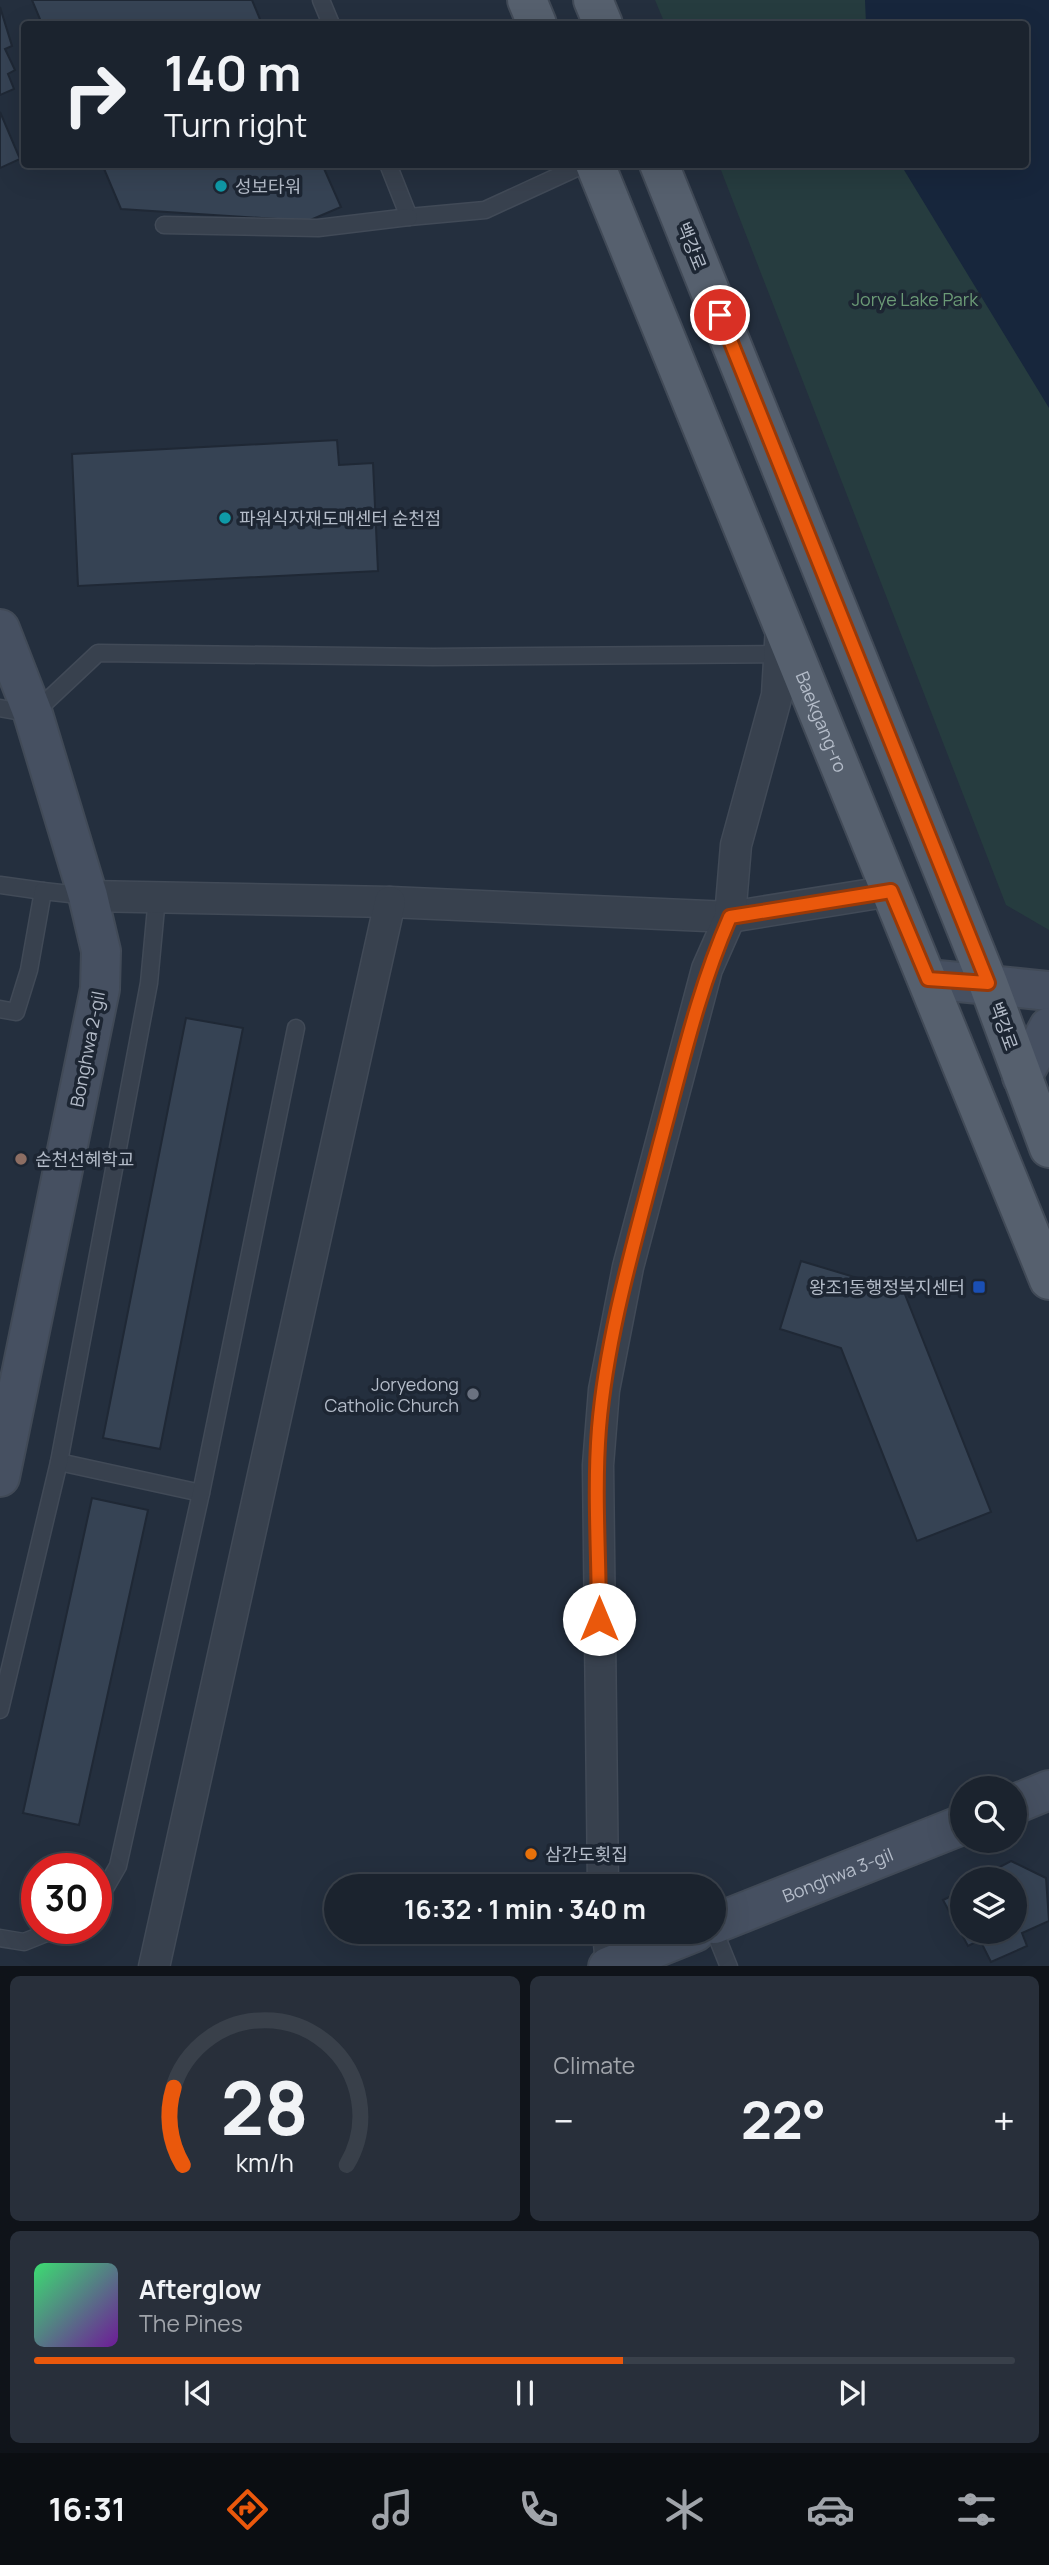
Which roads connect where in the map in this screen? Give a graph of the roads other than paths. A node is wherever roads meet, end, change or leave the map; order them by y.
1 (321, 0) edge
2 (527, 0) edge
3 (593, 0) edge
4 (330, 21) edge
5 (536, 21) edge
6 (602, 21) edge
7 (390, 168) edge
8 (576, 168) edge
9 (596, 168) edge
10 (661, 168) edge
11 (409, 218) junction
12 (164, 226) dead end
13 (0, 629) edge
14 (781, 637) junction
15 (17, 711) edge
16 (0, 885) edge
17 (43, 891) junction
18 (891, 891) junction
19 (88, 896) junction
20 (157, 897) junction
21 (390, 902) junction
22 (730, 917) junction
23 (928, 979) junction
24 (988, 983) junction
25 (1049, 991) edge
26 (0, 1009) edge
27 (1049, 1027) edge
28 (296, 1028) dead end
29 (1022, 1077) junction
30 (1049, 1148) edge
31 (1049, 1280) edge
32 (59, 1462) junction
33 (0, 1477) edge
34 (201, 1493) junction
35 (0, 1710) edge
36 (1049, 1790) edge
37 (1027, 1799) edge
38 (950, 1830) edge
39 (603, 1874) edge
40 (112, 1876) edge
41 (726, 1919) edge
42 (0, 1938) edge
43 (21, 1942) edge
44 (650, 1944) edge
45 (720, 1944) edge
46 (609, 1955) edge
47 (154, 1966) edge
48 (729, 1966) edge

1 - 4 lane
2 - 5 main road
3 - 6 main road
7 - 11 lane
8 - 11 lane
9 - 14 main road, Baekgang-ro
10 - 24 main road, 백강로
11 - 12 lane
13 - 15 street, Bonghwa 2-gil
14 - 15 lane
14 - 18 main road, Baekgang-ro
14 - 22 street
15 - 19 street, Bonghwa 2-gil
16 - 17 lane
17 - 19 lane
17 - 26 lane
18 - 22 street
18 - 23 main road, Baekgang-ro
19 - 20 street
19 - 33 street, Bonghwa 2-gil
20 - 21 street
20 - 32 lane
21 - 22 street
21 - 47 street
22 - 39 street
23 - 24 street
23 - 31 main road, Baekgang-ro
24 - 25 street
24 - 29 main road, 백강로
27 - 29 street
28 - 34 lane
29 - 30 main road, 백강로
32 - 34 lane
32 - 35 lane
34 - 40 lane
36 - 37 street
38 - 41 street, Bonghwa 3-gil
42 - 43 lane
44 - 46 street
45 - 48 lane

